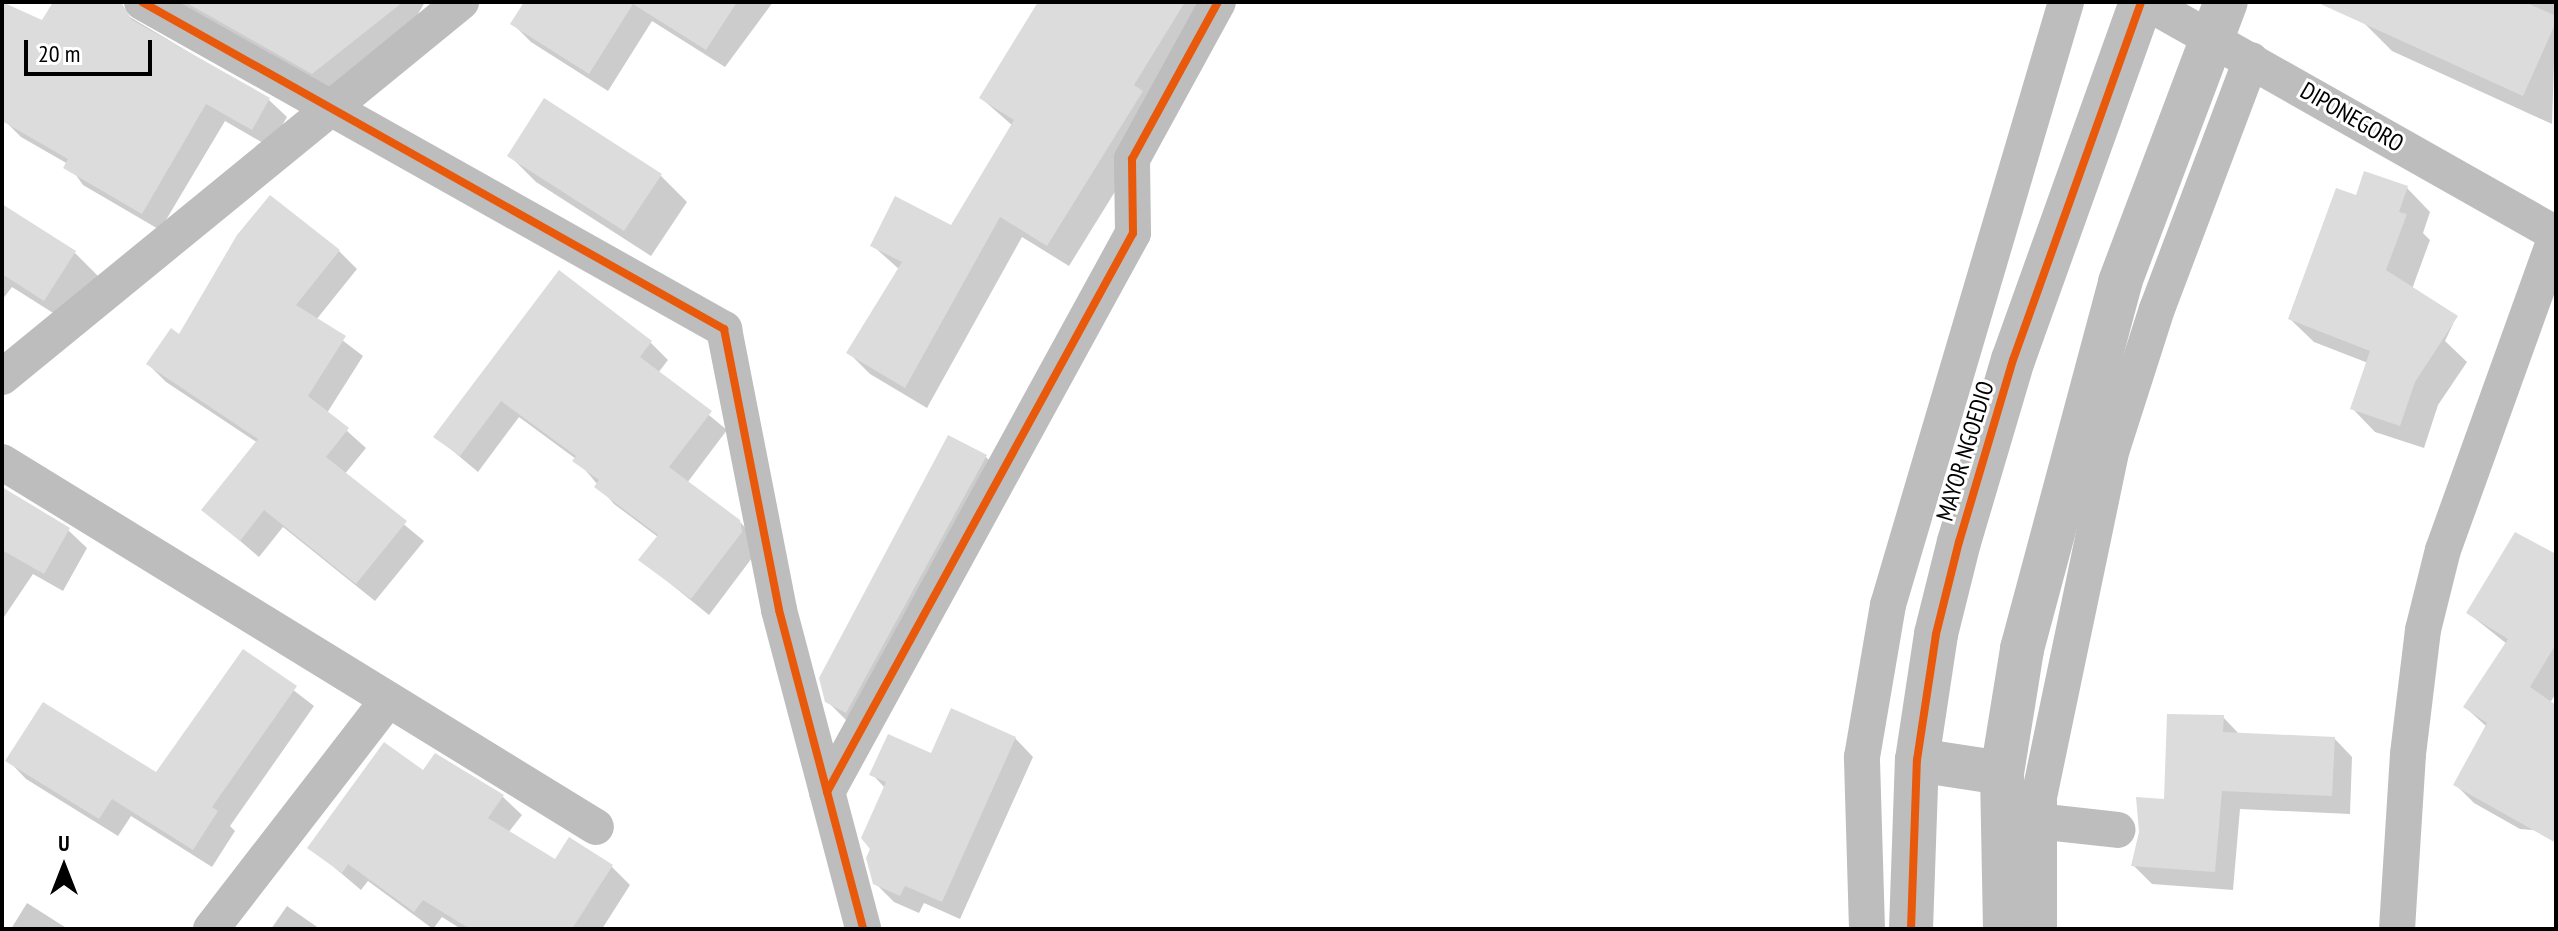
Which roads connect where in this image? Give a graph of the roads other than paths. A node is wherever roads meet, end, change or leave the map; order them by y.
1 (142, 2) edge
2 (461, 2) edge
3 (1218, 2) edge
4 (2066, 2) edge
5 (2143, 2) edge
6 (2220, 20) edge
7 (2251, 60) junction
8 (326, 110) junction
9 (2556, 235) edge
10 (2, 377) edge
11 (2, 462) edge
12 (388, 700) junction
13 (1917, 760) junction
14 (2002, 773) junction
15 (827, 792) junction
16 (2049, 823) junction
17 (596, 827) dead end
18 (2109, 829) dead end
19 (211, 929) edge
20 (863, 929) edge
21 (1867, 929) edge
22 (1911, 929) edge
23 (2005, 929) edge
24 (2039, 929) edge
25 (2397, 929) edge

1 - 8 street
2 - 8 street
3 - 15 street
4 - 21 street
5 - 6 street, DIPONEGORO
5 - 13 street, MAYOR NGOEDIO
6 - 7 street, DIPONEGORO
6 - 14 street
7 - 9 street, DIPONEGORO
7 - 16 street
8 - 10 street
8 - 15 street
9 - 25 street
11 - 12 street
12 - 17 street
12 - 19 street
13 - 14 street
13 - 22 street, MAYOR NGOEDIO
14 - 23 street
15 - 20 street
16 - 18 street
16 - 24 street

